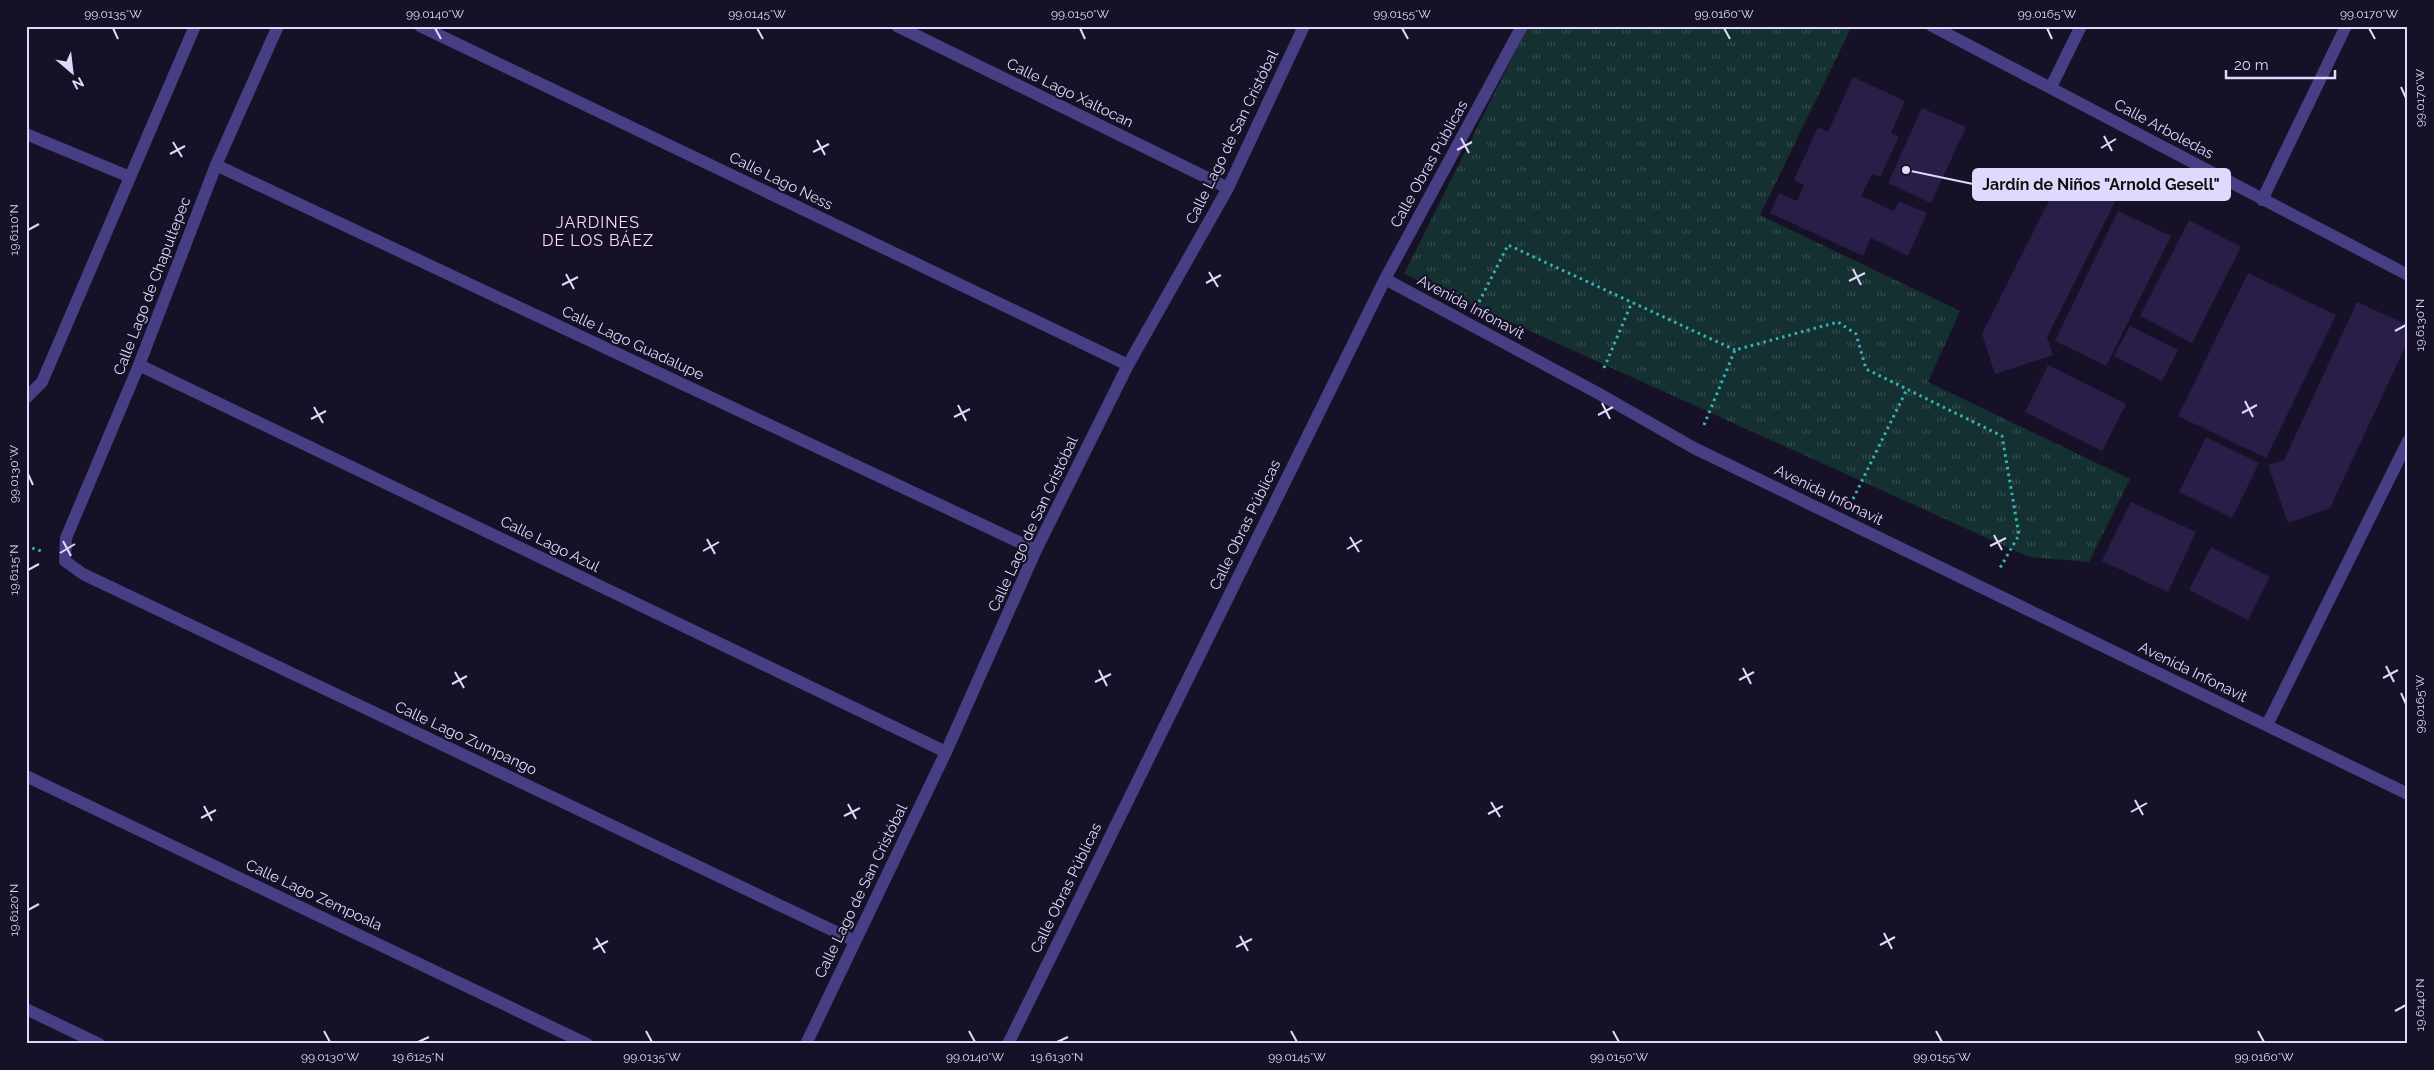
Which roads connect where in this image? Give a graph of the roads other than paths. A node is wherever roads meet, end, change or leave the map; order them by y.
1 (195, 26) edge
2 (278, 26) edge
3 (420, 26) edge
4 (897, 26) edge
5 (1304, 26) edge
6 (1522, 26) edge
7 (1932, 26) edge
8 (2081, 26) edge
9 (2346, 26) edge
10 (2051, 87) junction
11 (26, 134) edge
12 (216, 165) junction
13 (130, 177) junction
14 (1228, 188) junction
15 (2262, 200) junction
16 (2408, 275) edge
17 (1385, 279) junction
18 (139, 365) junction
19 (1128, 365) junction
20 (26, 398) edge
21 (2408, 441) edge
22 (1036, 550) junction
23 (65, 561) joint
24 (2267, 725) junction
25 (946, 752) junction
26 (26, 776) edge
27 (2408, 794) edge
28 (855, 941) junction
29 (26, 1009) edge
30 (99, 1044) edge
31 (587, 1044) edge
32 (806, 1044) edge
33 (1008, 1044) edge

1 - 13 street
2 - 12 street, Calle Lago de Chapultepec
3 - 19 street, Calle Lago Ness
4 - 14 street, Calle Lago Xaltocan
5 - 14 street, Calle Lago de San Cristóbal
6 - 17 street, Calle Obras Públicas
7 - 10 street, Calle Arboledas
8 - 10 street
9 - 15 street
10 - 15 street, Calle Arboledas
11 - 13 street
12 - 18 street, Calle Lago de Chapultepec
12 - 22 street, Calle Lago Guadalupe
13 - 20 street
14 - 19 street, Calle Lago de San Cristóbal
15 - 16 street, Calle Arboledas
17 - 24 street, Avenida Infonavit
17 - 33 street, Calle Obras Públicas
18 - 23 street, Calle Lago de Chapultepec
18 - 25 street, Calle Lago Azul
19 - 22 street, Calle Lago de San Cristóbal
21 - 24 street
22 - 25 street, Calle Lago de San Cristóbal
23 - 28 street, Calle Lago Zumpango
24 - 27 street, Avenida Infonavit
25 - 28 street, Calle Lago de San Cristóbal
26 - 31 street, Calle Lago Zempoala
28 - 32 street, Calle Lago de San Cristóbal
29 - 30 street

